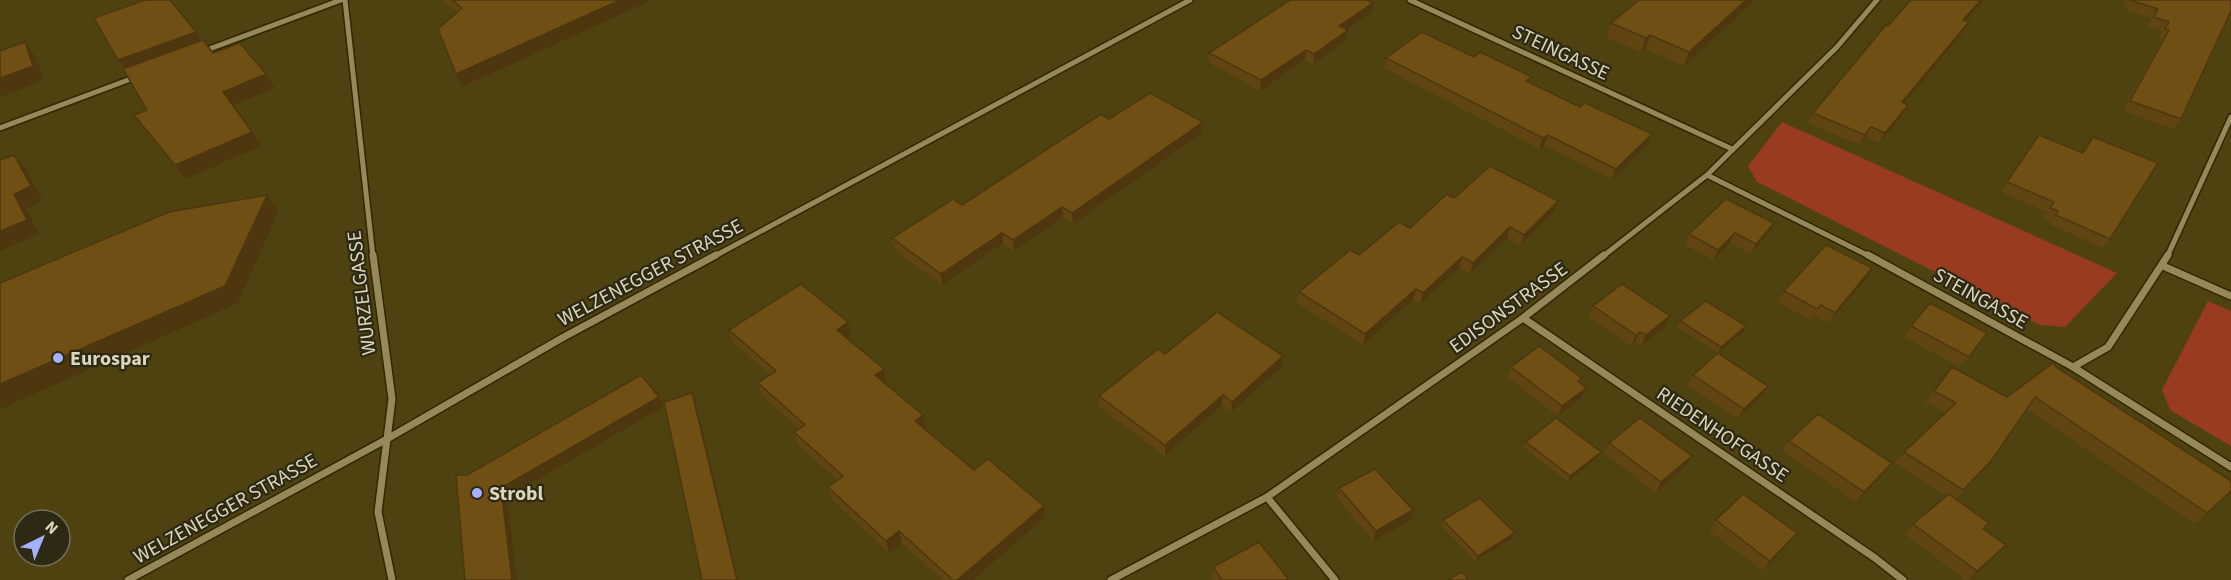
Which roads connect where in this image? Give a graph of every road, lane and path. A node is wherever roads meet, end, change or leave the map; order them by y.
1 (343, 0) edge
2 (1191, 0) edge
3 (1410, 0) edge
4 (1877, 0) edge
5 (202, 52) edge
6 (140, 75) edge
7 (2231, 117) edge
8 (0, 128) edge
9 (1732, 149) junction
10 (1707, 175) junction
11 (2163, 266) junction
12 (2231, 296) edge
13 (1523, 318) junction
14 (2073, 367) junction
15 (387, 439) junction
16 (2231, 467) edge
17 (1267, 497) junction
18 (128, 580) edge
19 (392, 580) edge
20 (1111, 580) edge
21 (1335, 580) edge
22 (1903, 580) edge

1 - 5 street
1 - 15 street, WURZELGASSE
2 - 15 street, WELZENEGGER STRASSE
3 - 9 street, STEINGASSE
4 - 9 street, EDISONSTRASSE
6 - 8 street
7 - 11 street
9 - 10 street, EDISONSTRASSE
10 - 13 street, EDISONSTRASSE
10 - 14 street, STEINGASSE
11 - 12 street
11 - 14 street
13 - 17 street, EDISONSTRASSE
13 - 22 street, RIEDENHOFGASSE
14 - 16 street, STEINGASSE
15 - 18 street, WELZENEGGER STRASSE
15 - 19 street, WURZELGASSE
17 - 20 street, EDISONSTRASSE
17 - 21 street

